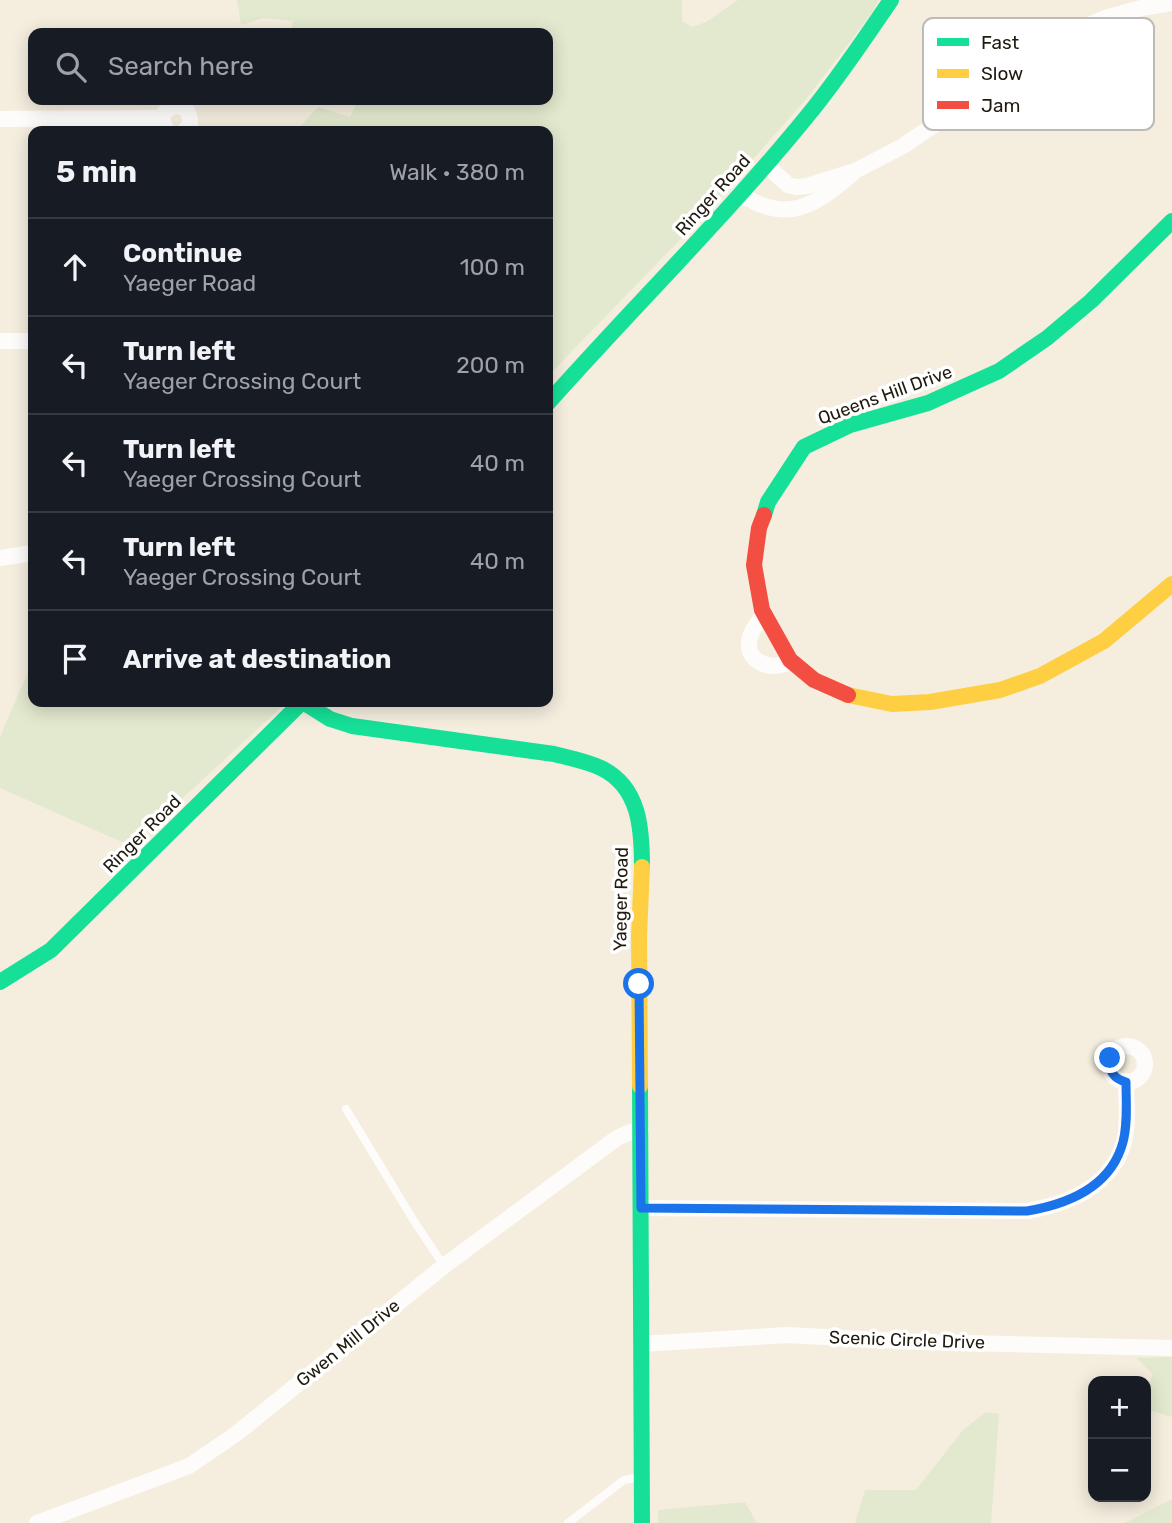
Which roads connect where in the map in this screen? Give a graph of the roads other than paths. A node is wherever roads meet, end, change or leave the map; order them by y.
1 (891, 0) edge
2 (1172, 3) edge
3 (1105, 18) edge
4 (0, 119) edge
5 (165, 125) edge
6 (189, 126) edge
7 (927, 130) edge
8 (766, 165) junction
9 (855, 171) junction
10 (740, 194) junction
11 (1172, 221) edge
12 (0, 341) edge
13 (28, 341) edge
14 (553, 398) edge
15 (28, 554) edge
16 (0, 558) edge
17 (1172, 584) edge
18 (764, 614) junction
19 (792, 661) junction
20 (297, 707) edge
21 (310, 707) edge
22 (0, 982) edge
23 (1126, 1082) dead end
24 (346, 1109) dead end
25 (641, 1130) junction
26 (641, 1208) junction
27 (444, 1266) junction
28 (641, 1343) junction
29 (1172, 1348) edge
30 (642, 1476) junction
31 (37, 1523) edge
32 (568, 1523) edge
33 (642, 1523) edge

1 - 8 street, Ringer Road
2 - 3 street
4 - 5 street
5 - 6 street
7 - 9 street
8 - 9 street
8 - 10 street, Ringer Road
9 - 10 street
10 - 14 street, Ringer Road
11 - 18 street, Queens Hill Drive
12 - 13 street
15 - 16 street
17 - 19 street
18 - 19 street
18 - 19 street
20 - 22 street, Ringer Road
21 - 25 street, Yaeger Road
23 - 26 street
24 - 27 lane
25 - 26 street, Yaeger Road
25 - 27 street, Gwen Mill Drive
26 - 28 street, Yaeger Road
27 - 31 street, Gwen Mill Drive
28 - 29 street, Scenic Circle Drive
28 - 30 street, Yaeger Road
30 - 32 lane
30 - 33 street, Yaeger Road

